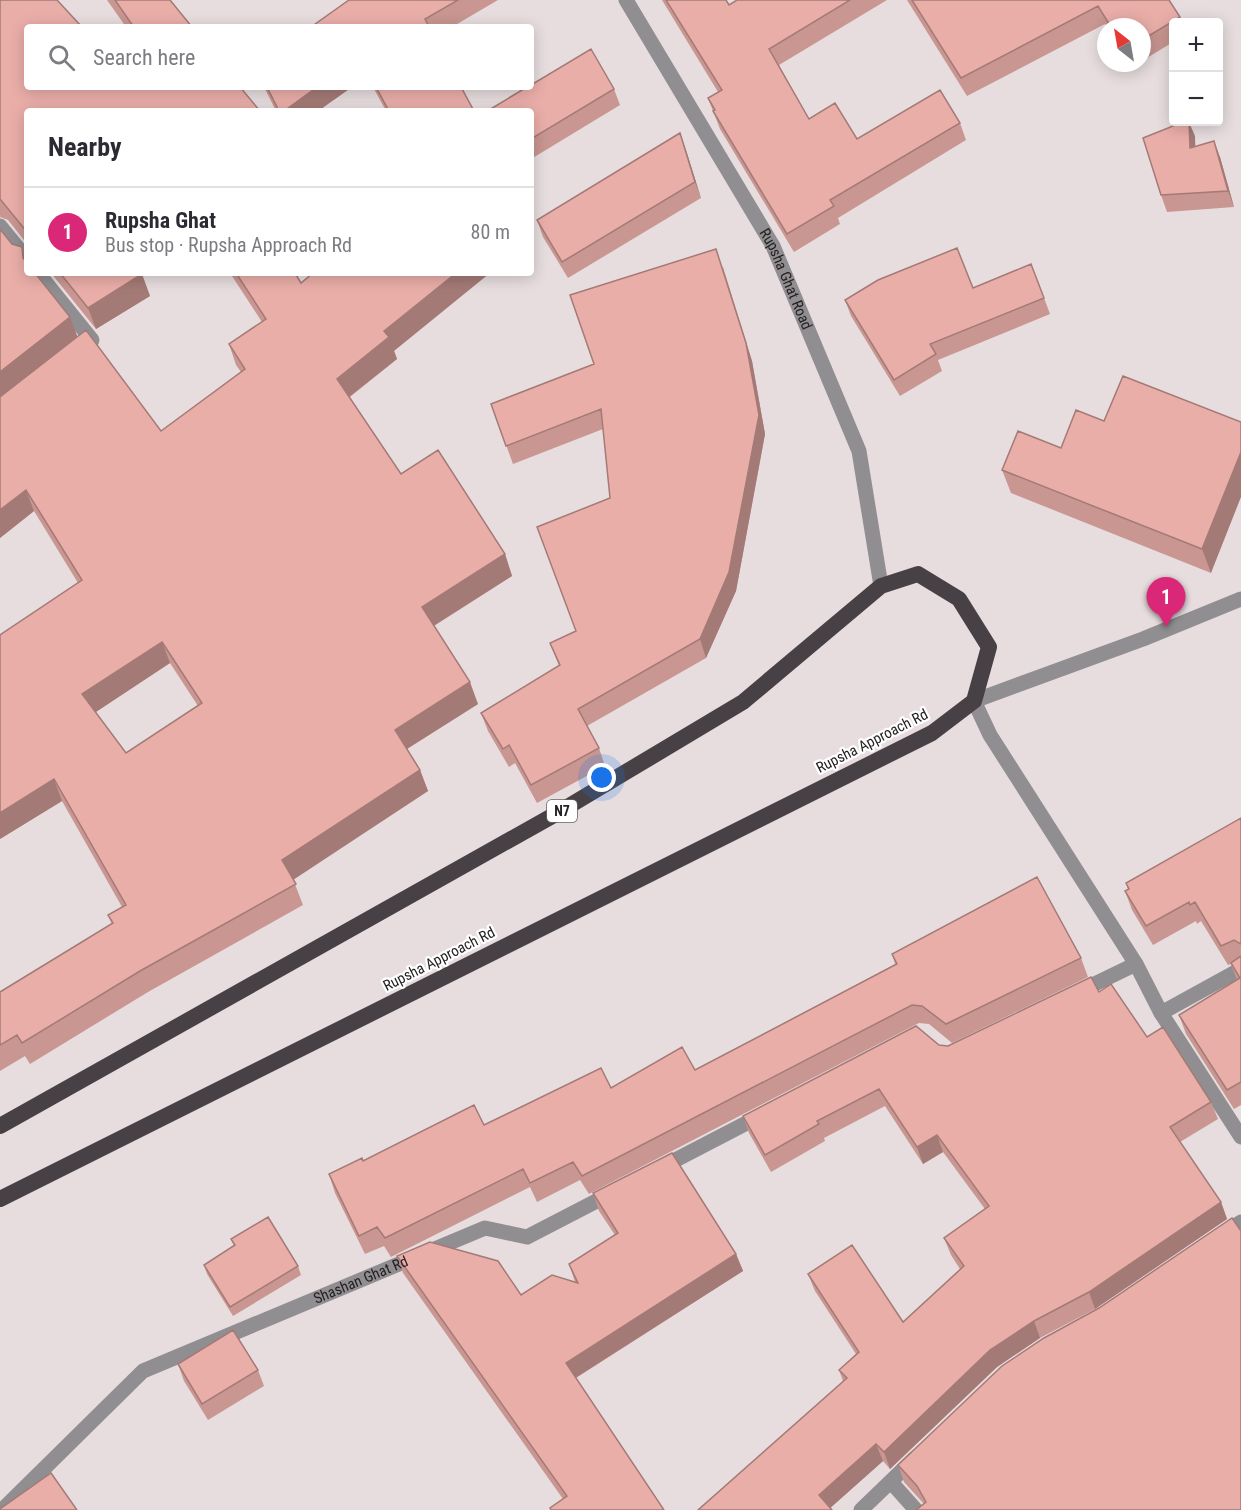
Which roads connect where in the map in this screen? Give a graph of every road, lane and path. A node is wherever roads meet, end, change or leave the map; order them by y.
1 (626, 0) edge
2 (0, 226) edge
3 (24, 255) edge
4 (40, 276) edge
5 (74, 354) edge
6 (881, 586) junction
7 (1241, 598) edge
8 (974, 701) junction
9 (1136, 964) junction
10 (1241, 969) edge
11 (1064, 999) edge
12 (1161, 1013) junction
13 (777, 1108) edge
14 (0, 1126) edge
15 (1241, 1137) edge
16 (642, 1178) edge
17 (621, 1188) edge
18 (0, 1199) edge
19 (1241, 1222) edge
20 (1203, 1247) edge
21 (925, 1449) edge
22 (891, 1482) junction
23 (2, 1510) edge
24 (861, 1510) edge
25 (916, 1510) edge

1 - 6 street, Rupsha Ghat Road
2 - 3 street
4 - 5 street
6 - 8 highway, N7
6 - 14 highway, N7
7 - 8 street
8 - 9 street
8 - 18 highway, Rupsha Approach Rd
9 - 11 street
9 - 12 street
10 - 12 street
12 - 15 street
13 - 16 street
17 - 23 street, Shashan Ghat Rd
19 - 20 street
21 - 22 street
22 - 24 street
22 - 25 street

